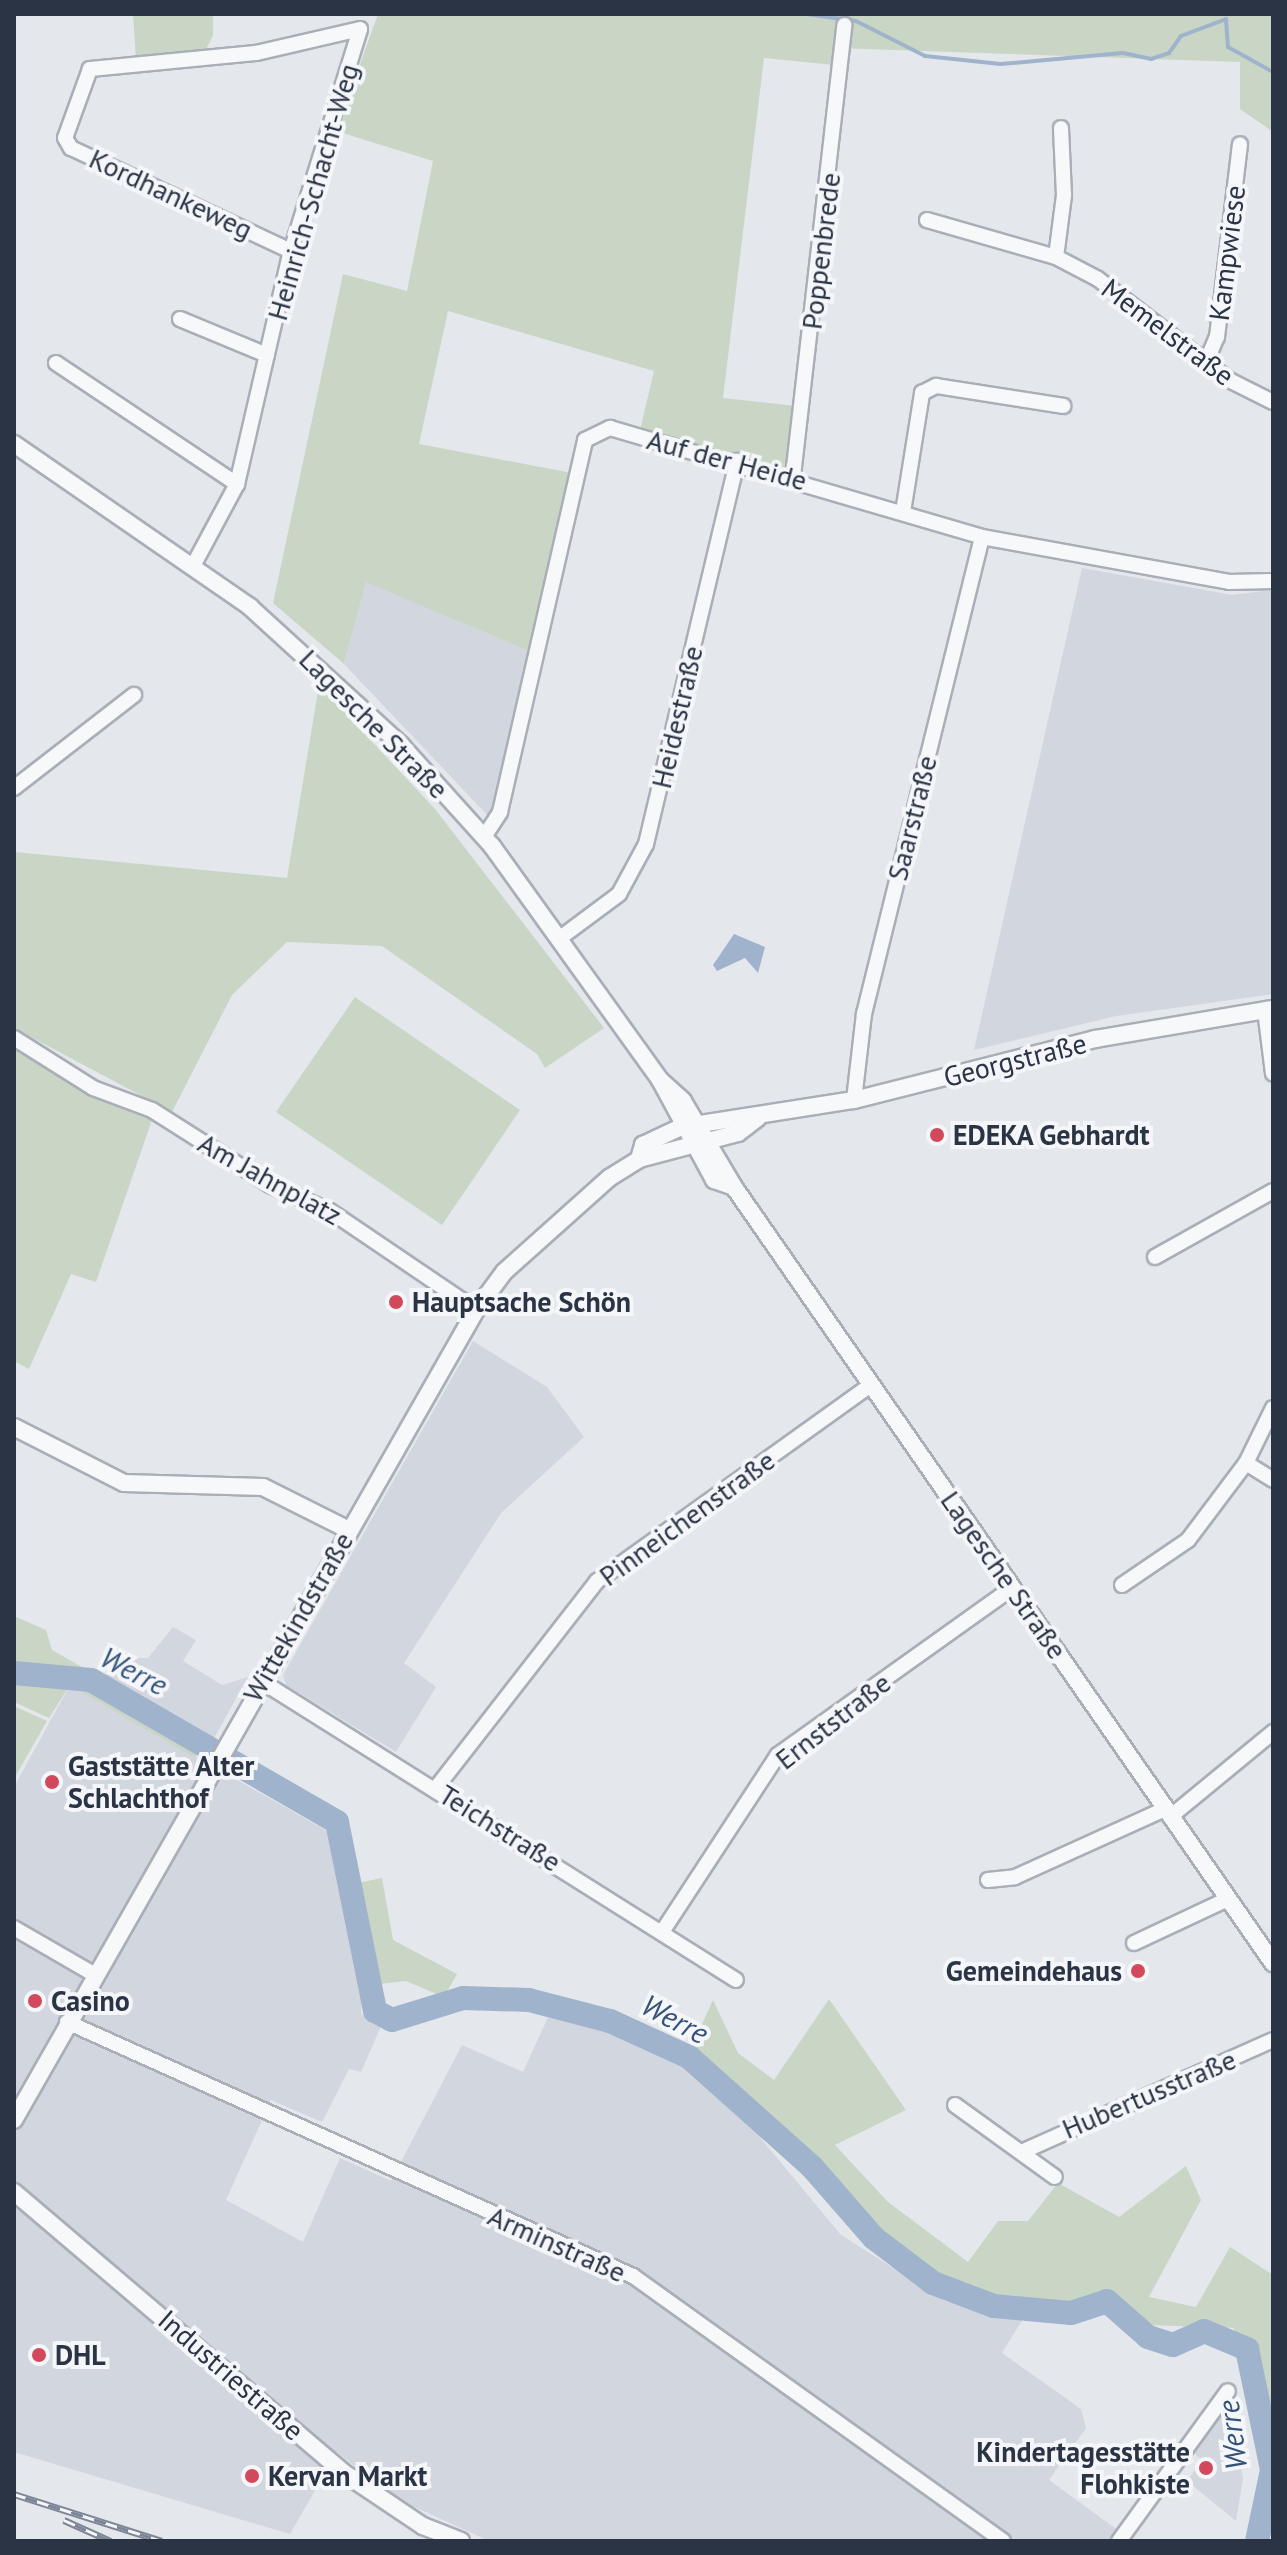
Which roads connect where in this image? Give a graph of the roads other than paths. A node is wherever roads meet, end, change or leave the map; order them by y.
1 (844, 25) dead end
2 (360, 29) joint
3 (1061, 128) dead end
4 (1240, 144) dead end
5 (927, 220) dead end
6 (291, 251) junction
7 (1056, 257) junction
8 (180, 319) dead end
9 (267, 355) junction
10 (1207, 360) junction
11 (56, 363) dead end
12 (1273, 402) edge
13 (1063, 406) dead end
14 (14, 444) edge
15 (737, 461) junction
16 (793, 476) junction
17 (237, 484) junction
18 (903, 512) junction
19 (982, 537) junction
20 (193, 566) junction
21 (1273, 581) edge
22 (134, 695) dead end
23 (14, 788) edge
24 (484, 837) junction
25 (560, 938) junction
26 (1269, 1010) edge
27 (14, 1038) edge
28 (1273, 1073) edge
29 (660, 1080) junction
30 (854, 1100) junction
31 (758, 1118) junction
32 (698, 1124) junction
33 (681, 1127) junction
34 (708, 1140) junction
35 (690, 1143) junction
36 (639, 1159) junction
37 (734, 1187) junction
38 (1273, 1191) edge
39 (1155, 1257) dead end
40 (476, 1310) junction
41 (872, 1384) junction
42 (1273, 1408) edge
43 (14, 1427) edge
44 (1246, 1463) junction
45 (1273, 1480) edge
46 (349, 1530) junction
47 (1122, 1585) dead end
48 (1012, 1588) junction
49 (261, 1681) junction
50 (1273, 1732) edge
51 (436, 1788) junction
52 (1168, 1813) junction
53 (988, 1880) dead end
54 (1228, 1899) junction
55 (14, 1928) edge
56 (664, 1929) junction
57 (1134, 1943) dead end
58 (1273, 1963) edge
59 (95, 1975) junction
60 (736, 1980) dead end
61 (67, 2022) junction
62 (1273, 2040) edge
63 (955, 2105) dead end
64 (14, 2120) edge
65 (1026, 2150) junction
66 (1055, 2177) dead end
67 (14, 2192) edge
68 (1228, 2391) dead end
69 (461, 2541) edge
70 (1003, 2541) edge
71 (1119, 2541) edge

1 - 16 street, Poppenbrede
2 - 6 street, Heinrich-Schacht-Weg
2 - 6 street, Kordhankeweg
3 - 7 street
4 - 10 street, Kampwiese
5 - 7 street, Memelstraße
6 - 9 street, Heinrich-Schacht-Weg
7 - 10 street, Memelstraße
8 - 9 street, Heinrich-Schacht-Weg
9 - 17 street, Heinrich-Schacht-Weg
10 - 12 street, Memelstraße
11 - 17 street
13 - 18 street
14 - 20 street, Lagesche Straße
15 - 16 street, Auf der Heide
15 - 24 street, Auf der Heide
15 - 25 street, Heidestraße
16 - 18 street, Auf der Heide
17 - 20 street, Heinrich-Schacht-Weg
18 - 19 street, Auf der Heide
19 - 21 street, Auf der Heide
19 - 30 street, Saarstraße
20 - 24 street, Lagesche Straße
22 - 23 street
24 - 25 street, Lagesche Straße
25 - 29 street, Lagesche Straße
26 - 28 street
26 - 30 street, Georgstraße
27 - 40 street, Am Jahnplatz
29 - 32 street, Lagesche Straße
29 - 33 street, Lagesche Straße
30 - 31 street, Georgstraße
31 - 32 street, Georgstraße
31 - 34 street, Georgstraße
32 - 33 street, Georgstraße
32 - 34 street, Lagesche Straße
33 - 35 street, Lagesche Straße
33 - 36 street, Wittekindstraße
34 - 35 street, Wittekindstraße
34 - 37 street, Lagesche Straße
35 - 36 street, Wittekindstraße
35 - 37 street, Lagesche Straße
36 - 40 street, Wittekindstraße
37 - 41 street, Lagesche Straße
38 - 39 street
40 - 46 street, Wittekindstraße
41 - 48 street, Lagesche Straße
41 - 51 street, Pinneichenstraße
42 - 44 street
43 - 46 street
44 - 45 street
44 - 47 street
46 - 49 street, Wittekindstraße
48 - 52 street, Lagesche Straße
48 - 56 street, Ernststraße
49 - 51 street, Teichstraße
49 - 59 street, Wittekindstraße
50 - 52 street
51 - 56 street, Teichstraße
52 - 53 street
52 - 54 street, Lagesche Straße
54 - 57 street
54 - 58 street, Lagesche Straße
55 - 59 street
56 - 60 street, Teichstraße
59 - 61 street, Wittekindstraße
61 - 64 street, Wittekindstraße
61 - 70 street, Arminstraße
62 - 65 street, Hubertusstraße
63 - 65 street, Hubertusstraße
65 - 66 street, Hubertusstraße
67 - 69 street, Industriestraße
68 - 71 street

